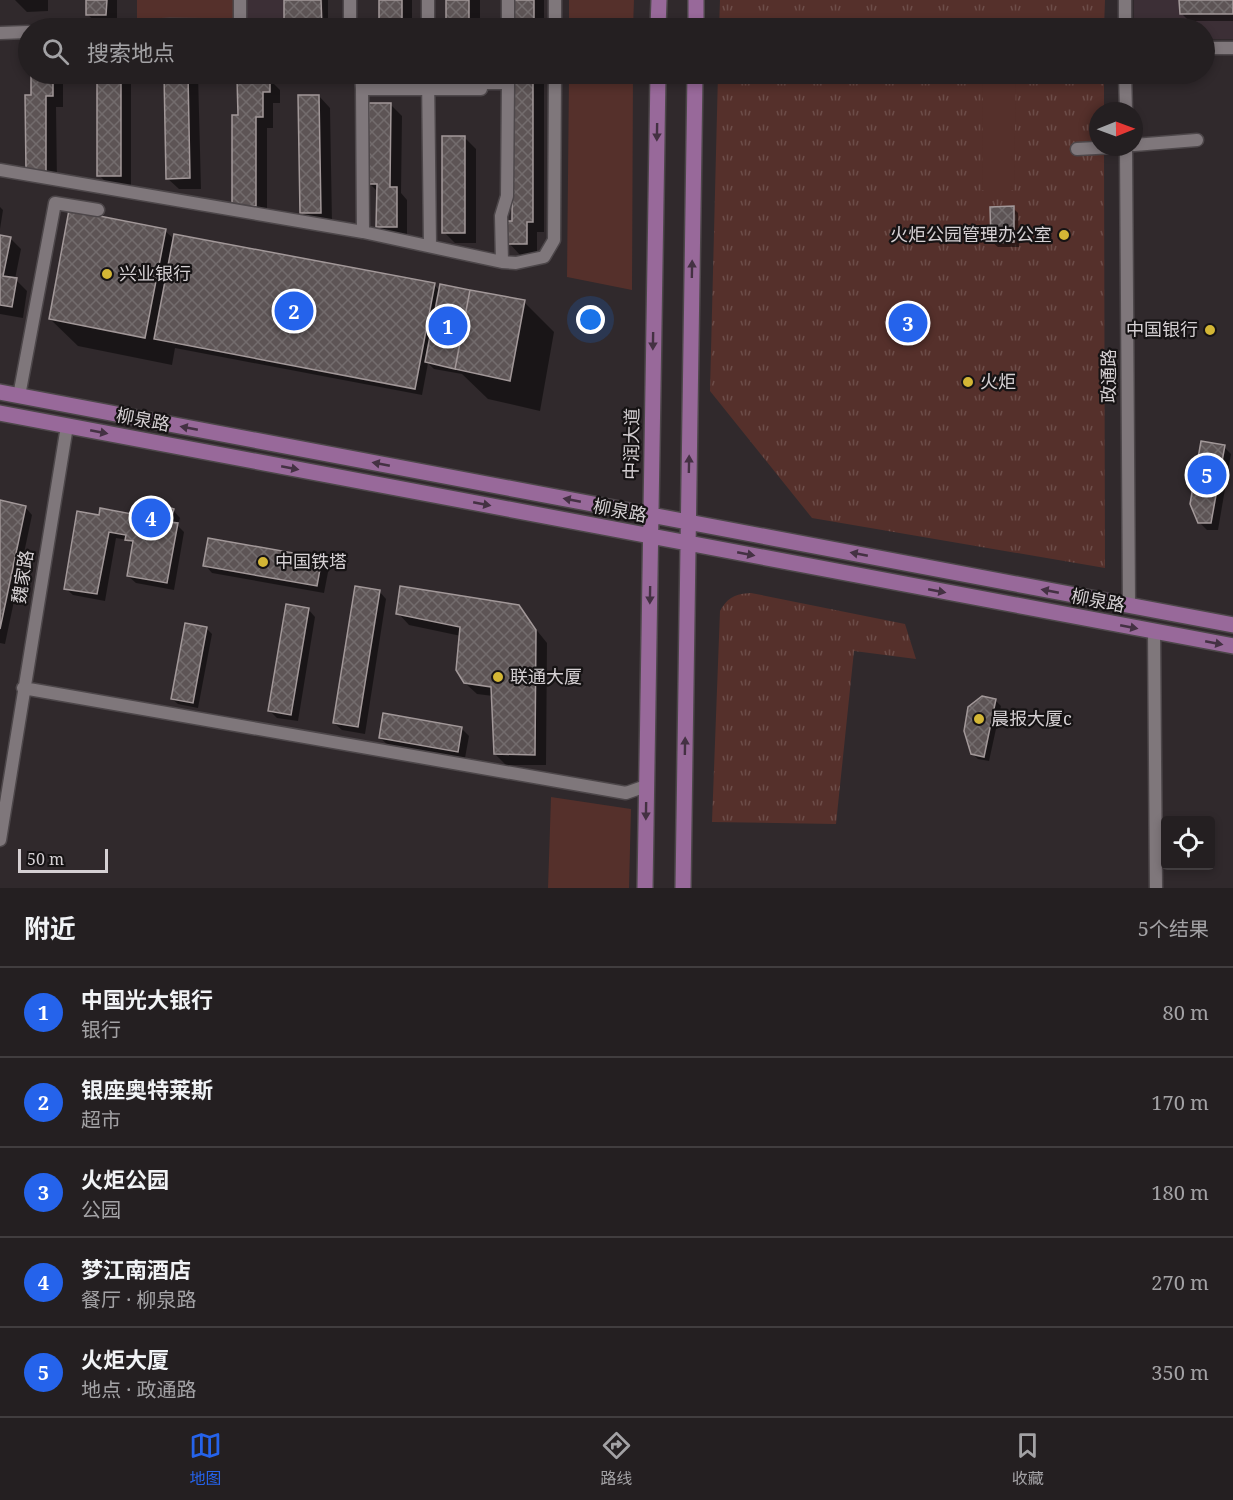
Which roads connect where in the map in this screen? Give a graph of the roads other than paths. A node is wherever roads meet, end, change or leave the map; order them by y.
1 (240, 0) edge
2 (350, 0) edge
3 (428, 0) edge
4 (508, 0) edge
5 (555, 0) edge
6 (659, 0) edge
7 (696, 0) edge
8 (1125, 0) edge
9 (240, 18) edge
10 (350, 18) edge
11 (428, 18) edge
12 (508, 18) edge
13 (555, 18) edge
14 (658, 18) edge
15 (696, 18) edge
16 (1125, 18) edge
17 (0, 33) edge
18 (18, 33) edge
19 (1215, 48) edge
20 (1233, 48) edge
21 (362, 84) edge
22 (428, 84) edge
23 (481, 84) edge
24 (508, 84) edge
25 (555, 84) edge
26 (658, 84) edge
27 (695, 84) edge
28 (1125, 84) edge
29 (362, 89) junction
30 (428, 89) junction
31 (1126, 102) edge
32 (1197, 140) dead end
33 (1143, 144) edge
34 (1089, 148) edge
35 (1077, 149) dead end
36 (1126, 156) edge
37 (0, 170) edge
38 (98, 210) dead end
39 (363, 232) junction
40 (430, 246) junction
41 (502, 262) junction
42 (0, 392) edge
43 (19, 396) junction
44 (0, 413) edge
45 (67, 426) junction
46 (651, 515) junction
47 (688, 522) junction
48 (650, 536) junction
49 (688, 543) junction
50 (1128, 605) junction
51 (1233, 625) edge
52 (1154, 632) junction
53 (1233, 646) edge
54 (23, 688) junction
55 (646, 786) junction
56 (0, 840) edge
57 (645, 888) edge
58 (683, 888) edge
59 (1156, 888) edge

1 - 9 street
2 - 10 street
3 - 11 street
4 - 12 street
5 - 13 street
6 - 14 main road
7 - 15 main road
8 - 16 street
17 - 18 street
19 - 20 street
21 - 29 street
22 - 30 street
23 - 30 street
24 - 41 street
25 - 41 street
26 -> 46 main road, 中润大道
47 -> 27 main road
28 - 31 street
29 - 30 street
29 - 39 street
30 - 40 street
32 - 33 street
34 - 35 street
36 - 50 street, 政通路
37 - 39 street
38 - 43 street
39 - 40 street
40 - 41 street
42 - 43 main road, 柳泉路
46 -> 43 main road, 柳泉路
44 - 45 main road, 柳泉路
45 -> 48 main road, 柳泉路
45 - 54 street, 魏家路
46 - 47 main road, 柳泉路
46 - 48 main road, 中润大道
47 - 49 main road
50 -> 47 main road, 柳泉路
48 - 49 main road, 柳泉路
48 -> 55 main road, 中润大道
49 -> 52 main road, 柳泉路
58 -> 49 main road
50 - 51 main road, 柳泉路
52 -> 53 main road, 柳泉路
52 - 59 street
54 - 55 street
54 - 56 street, 魏家路
55 -> 57 main road, 中润大道

